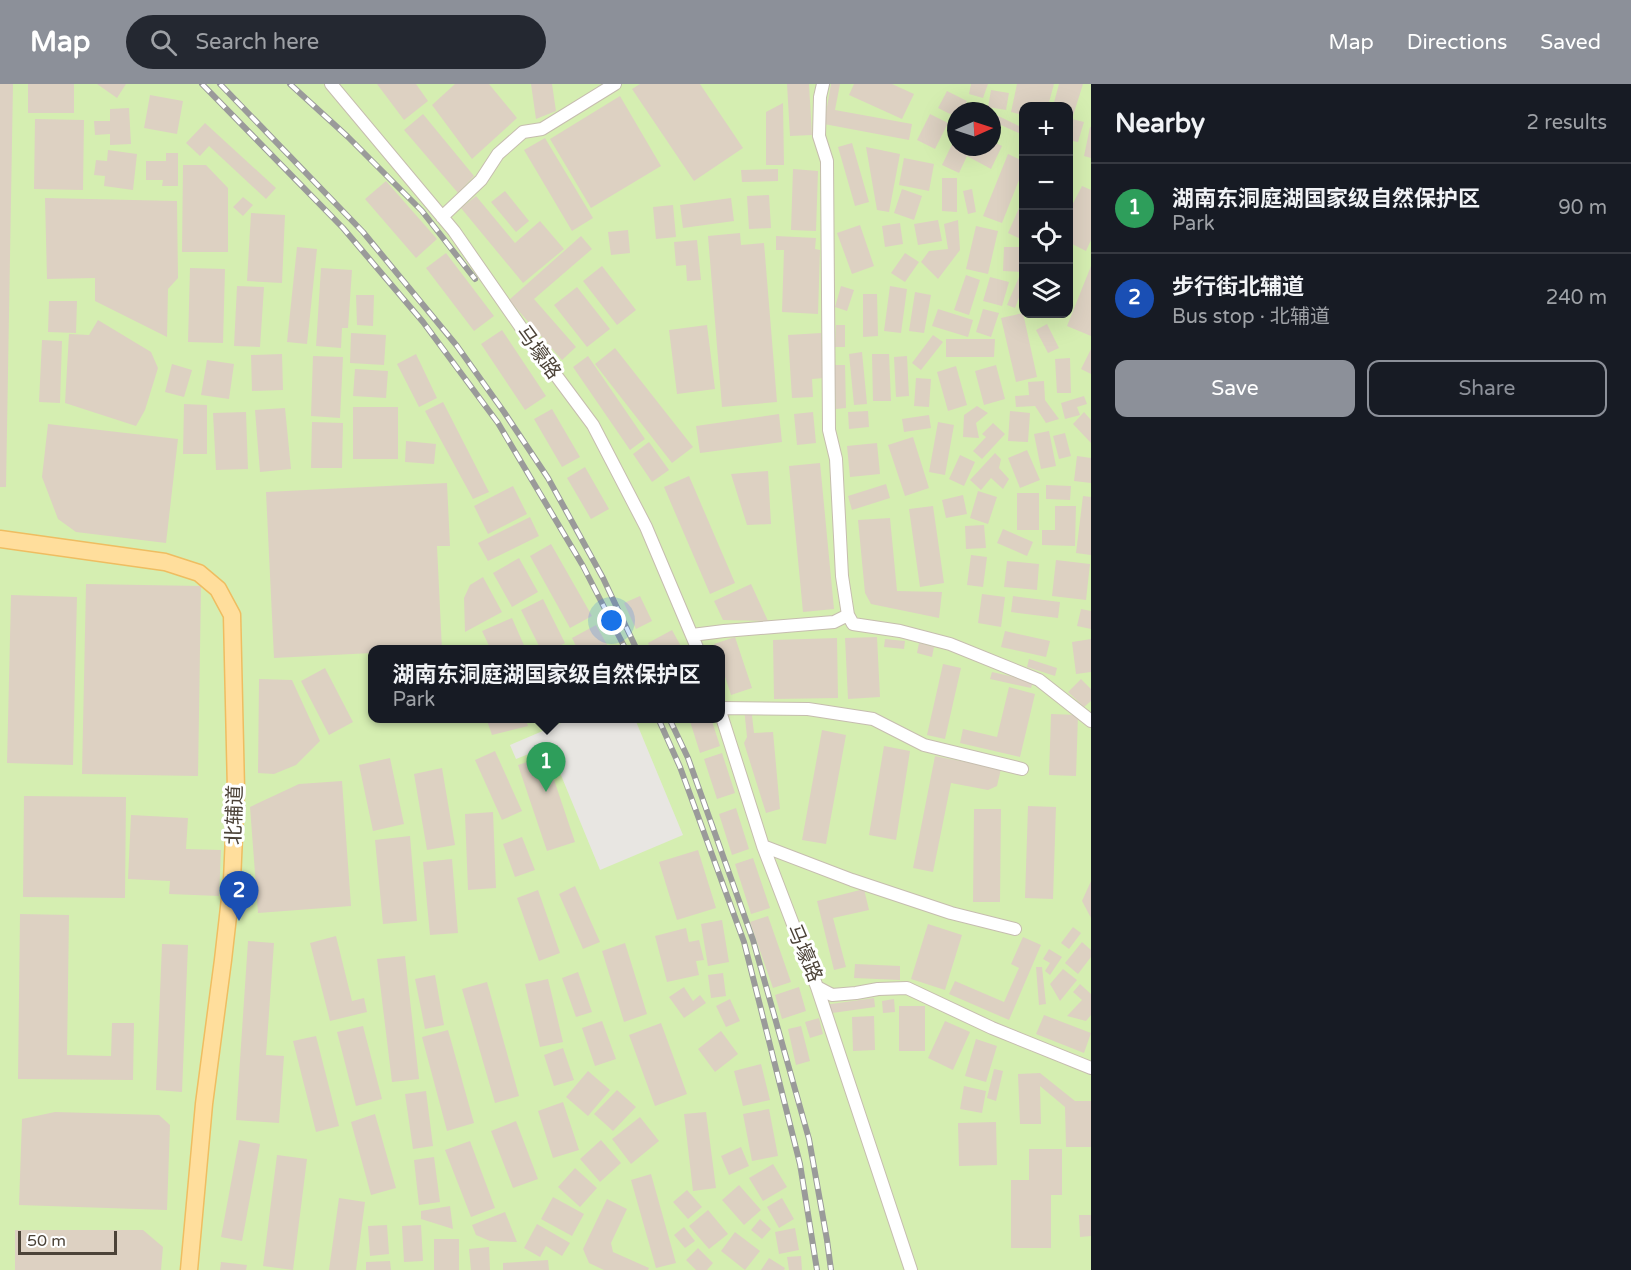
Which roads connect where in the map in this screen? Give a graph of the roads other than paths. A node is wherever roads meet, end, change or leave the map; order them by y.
1 (332, 84) edge
2 (615, 84) edge
3 (823, 84) edge
4 (442, 217) junction
5 (0, 539) edge
6 (848, 615) junction
7 (692, 635) junction
8 (696, 645) edge
9 (725, 709) edge
10 (1091, 722) edge
11 (724, 723) edge
12 (1022, 769) dead end
13 (763, 846) junction
14 (1014, 929) dead end
15 (817, 987) junction
16 (1091, 1068) edge
17 (189, 1270) edge
18 (911, 1270) edge

1 - 4 street, 马壕路
2 - 4 street
3 - 6 street
4 - 7 street, 马壕路
5 - 17 main road, 北辅道
6 - 7 street
6 - 10 street
7 - 8 street, 马壕路
9 - 12 street
11 - 13 street, 马壕路
13 - 14 street
13 - 15 street, 马壕路
15 - 16 street, 马壕路
15 - 18 street

